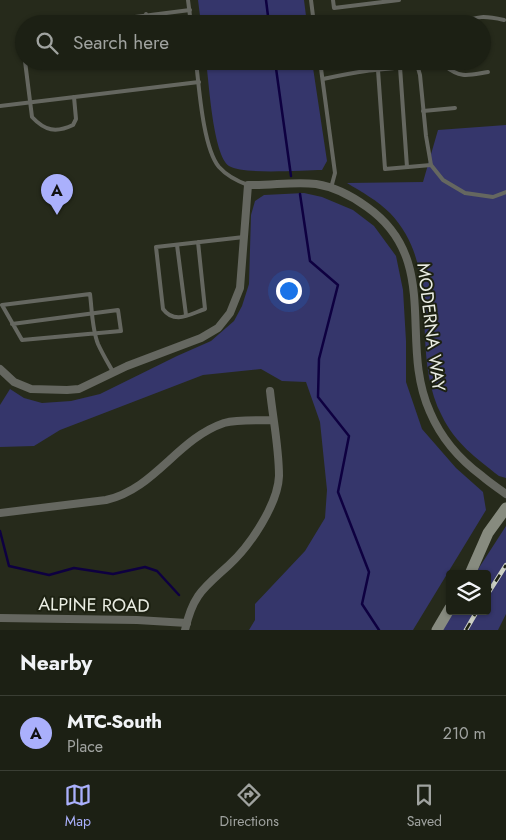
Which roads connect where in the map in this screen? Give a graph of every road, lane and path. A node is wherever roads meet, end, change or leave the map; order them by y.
1 (188, 0) edge
2 (311, 0) edge
3 (333, 0) edge
4 (399, 0) edge
5 (190, 10) junction
6 (146, 14) joint
7 (139, 15) edge
8 (191, 15) edge
9 (313, 15) edge
10 (491, 17) edge
11 (504, 20) dead end
12 (27, 70) edge
13 (197, 70) edge
14 (322, 70) edge
15 (378, 70) joint
16 (400, 70) edge
17 (419, 70) edge
18 (450, 70) edge
19 (488, 72) dead end
20 (323, 79) junction
21 (199, 82) junction
22 (74, 97) junction
23 (31, 102) junction
24 (0, 106) edge
25 (455, 108) dead end
26 (423, 111) junction
27 (431, 164) junction
28 (407, 167) junction
29 (248, 185) junction
30 (330, 188) junction
31 (506, 192) edge
32 (244, 237) junction
33 (198, 242) junction
34 (177, 244) junction
35 (93, 312) junction
36 (186, 315) junction
37 (12, 324) junction
38 (96, 334) junction
39 (0, 369) edge
40 (113, 373) junction
41 (270, 391) dead end
42 (274, 420) junction
43 (506, 494) edge
44 (506, 508) edge
45 (0, 513) edge
46 (472, 570) edge
47 (446, 615) edge
48 (0, 618) edge
49 (186, 626) edge
50 (437, 630) edge

1 - 5 lane
2 - 9 lane
3 - 4 lane
5 - 6 lane
5 - 8 lane
6 - 7 lane
10 - 11 lane
12 - 23 lane
13 - 21 lane
14 - 20 lane
15 - 20 lane
15 - 28 lane
16 - 28 lane
17 - 26 lane
18 - 19 lane
20 - 30 lane
21 - 22 lane
21 - 29 lane
22 - 23 lane
22 - 23 lane
23 - 24 lane
25 - 26 lane
26 - 27 lane
27 - 28 lane
27 - 31 lane
29 - 30 street, MODERNA WAY
29 - 32 street
30 - 43 street, MODERNA WAY
32 - 33 lane
32 - 40 street
33 - 34 lane
33 - 36 lane
34 - 36 lane
34 - 36 lane
35 - 37 lane
35 - 37 lane
35 - 38 lane
35 - 38 lane
37 - 38 lane
38 - 40 lane
39 - 40 street
41 - 42 street
42 - 45 street
42 - 49 street
44 - 46 main road
47 - 50 main road
48 - 49 street, ALPINE ROAD

